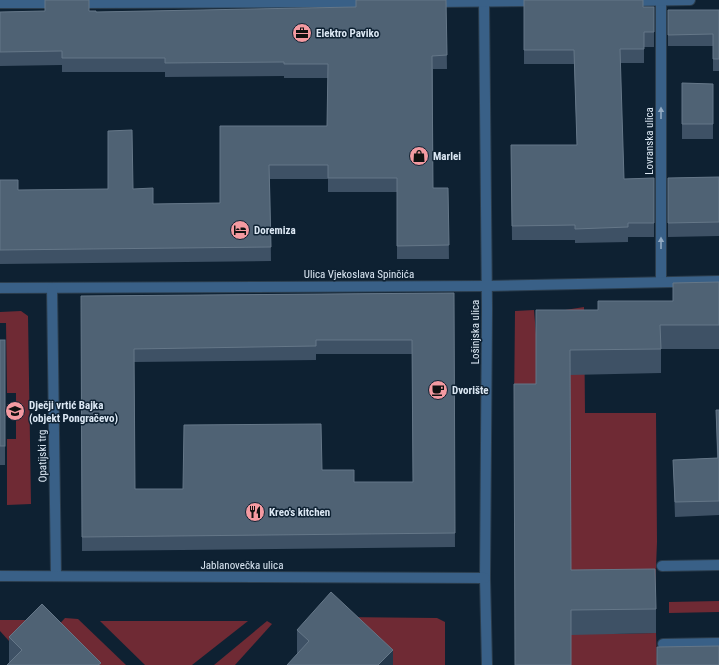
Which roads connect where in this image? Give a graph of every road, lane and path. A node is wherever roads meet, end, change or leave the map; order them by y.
1 (666, 0) edge
2 (690, 0) edge
3 (484, 1) edge
4 (545, 1) edge
5 (622, 1) edge
6 (380, 2) edge
7 (428, 2) edge
8 (0, 3) edge
9 (719, 281) edge
10 (661, 282) junction
11 (487, 286) junction
12 (0, 288) edge
13 (52, 288) junction
14 (719, 565) edge
15 (662, 566) dead end
16 (0, 576) edge
17 (56, 576) junction
18 (485, 578) junction
19 (719, 643) edge
20 (663, 644) dead end
21 (487, 665) edge

1 - 2 street
1 - 5 street
10 -> 1 street, Lovranska ulica
3 - 4 street
3 - 7 street
3 - 11 street, Lošinjska ulica
6 - 8 street
9 - 10 street, Ulica Vjekoslava Spinčića
10 - 11 street, Ulica Vjekoslava Spinčića
11 - 13 street, Ulica Vjekoslava Spinčića
11 - 18 street, Lošinjska ulica
12 - 13 street, Ulica Vjekoslava Spinčića
13 - 17 street, Opatijski trg
14 - 15 street
16 - 17 street, Jablanovečka ulica
17 - 18 street, Jablanovečka ulica
18 - 21 street, Lošinjska ulica
19 - 20 street

